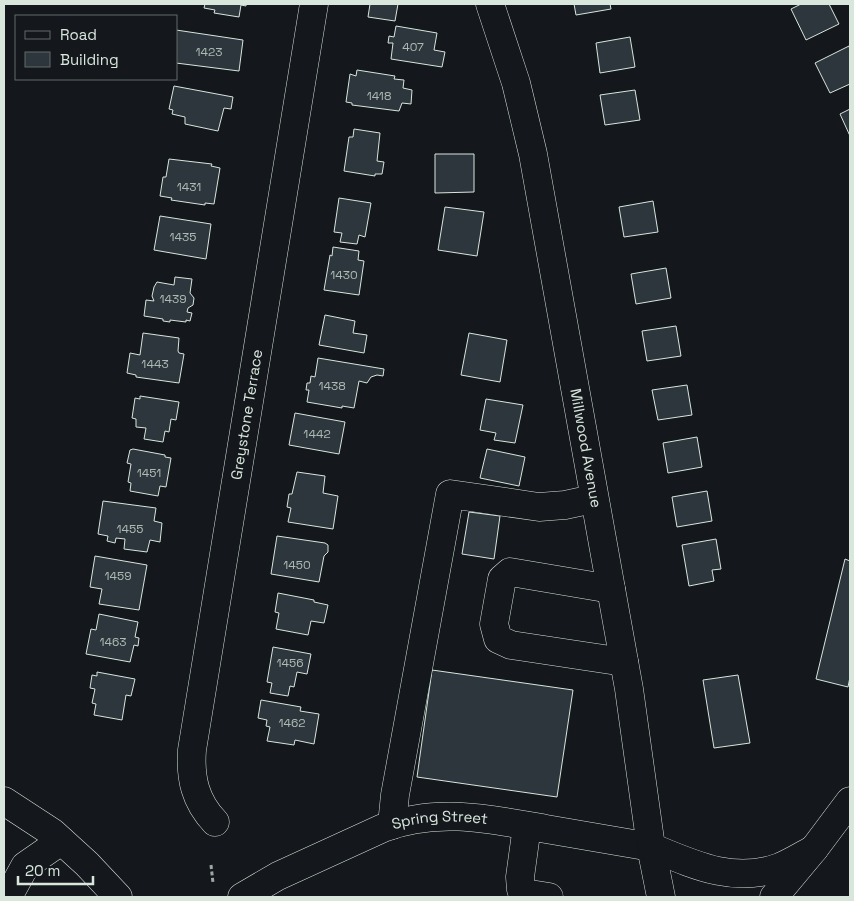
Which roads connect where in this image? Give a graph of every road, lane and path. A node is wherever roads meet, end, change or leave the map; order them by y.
1 (314, 4) edge
2 (490, 4) edge
3 (593, 499) junction
4 (610, 589) junction
5 (624, 662) junction
6 (4, 800) edge
7 (850, 801) edge
8 (215, 822) dead end
9 (392, 825) junction
10 (527, 826) junction
11 (61, 841) junction
12 (652, 847) junction
13 (814, 849) junction
14 (211, 865) dead end
15 (213, 883) dead end
16 (270, 890) edge
17 (8, 897) edge
18 (118, 897) edge
19 (242, 897) edge
20 (549, 897) edge
21 (662, 897) edge
22 (774, 897) edge

1 - 8 main road, Greystone Terrace
2 - 3 main road, Millwood Avenue
3 - 4 main road, Millwood Avenue
3 - 9 main road
4 - 5 main road, Millwood Avenue
4 - 5 main road
5 - 12 main road, Millwood Avenue
6 - 11 main road
7 - 13 main road
9 - 10 main road, Spring Street
9 - 16 main road, Spring Street
10 - 12 main road, Spring Street
10 - 20 main road
11 - 17 main road
11 - 18 main road
12 - 13 main road, Spring Street
12 - 21 main road, Millwood Avenue
13 - 22 main road
14 - 15 path
16 - 19 main road, Spring Street

